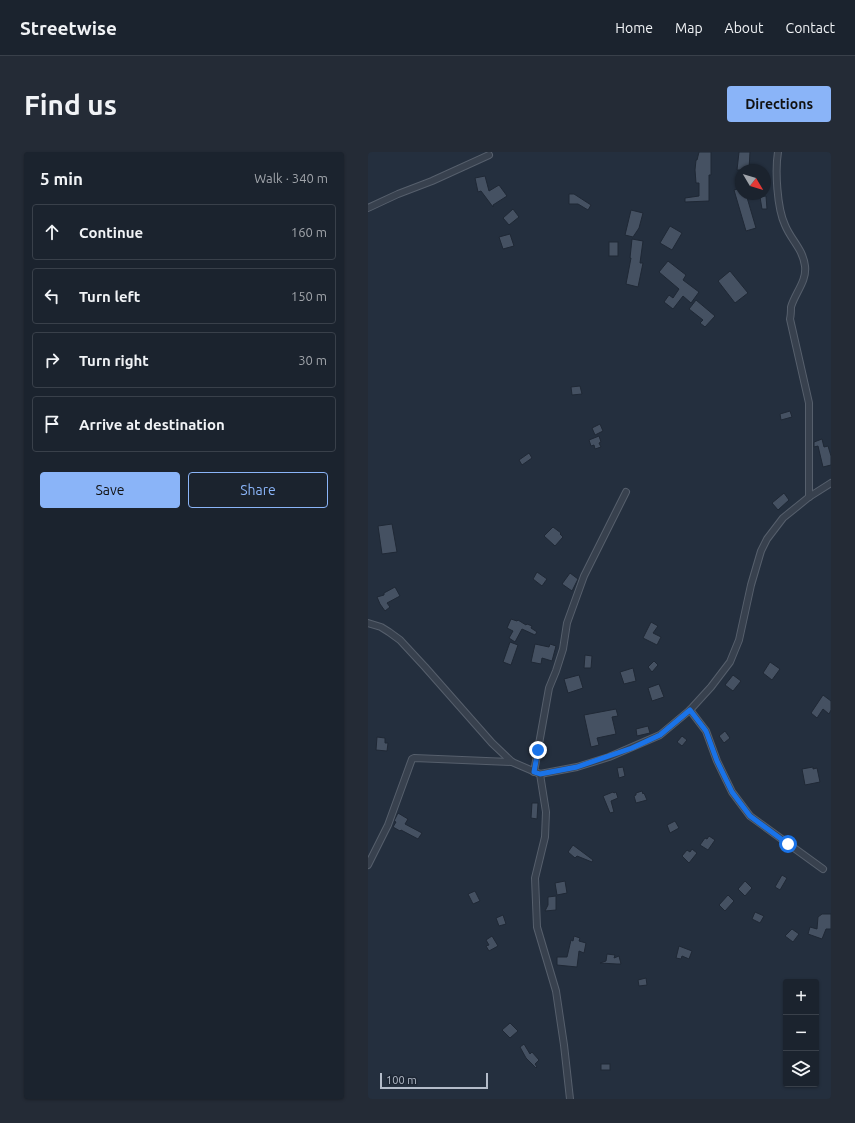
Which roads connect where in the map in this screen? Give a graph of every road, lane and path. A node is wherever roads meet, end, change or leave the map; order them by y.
1 (778, 152) edge
2 (489, 156) dead end
3 (368, 208) edge
4 (831, 483) edge
5 (626, 492) dead end
6 (809, 498) junction
7 (368, 623) edge
8 (690, 710) junction
9 (512, 762) junction
10 (537, 773) junction
11 (368, 865) edge
12 (823, 869) dead end
13 (570, 1099) edge

1 - 6 street
2 - 3 street
4 - 6 street
5 - 10 street
6 - 8 street
7 - 9 street
8 - 10 street
8 - 12 street
9 - 10 street
9 - 11 street
10 - 13 street

